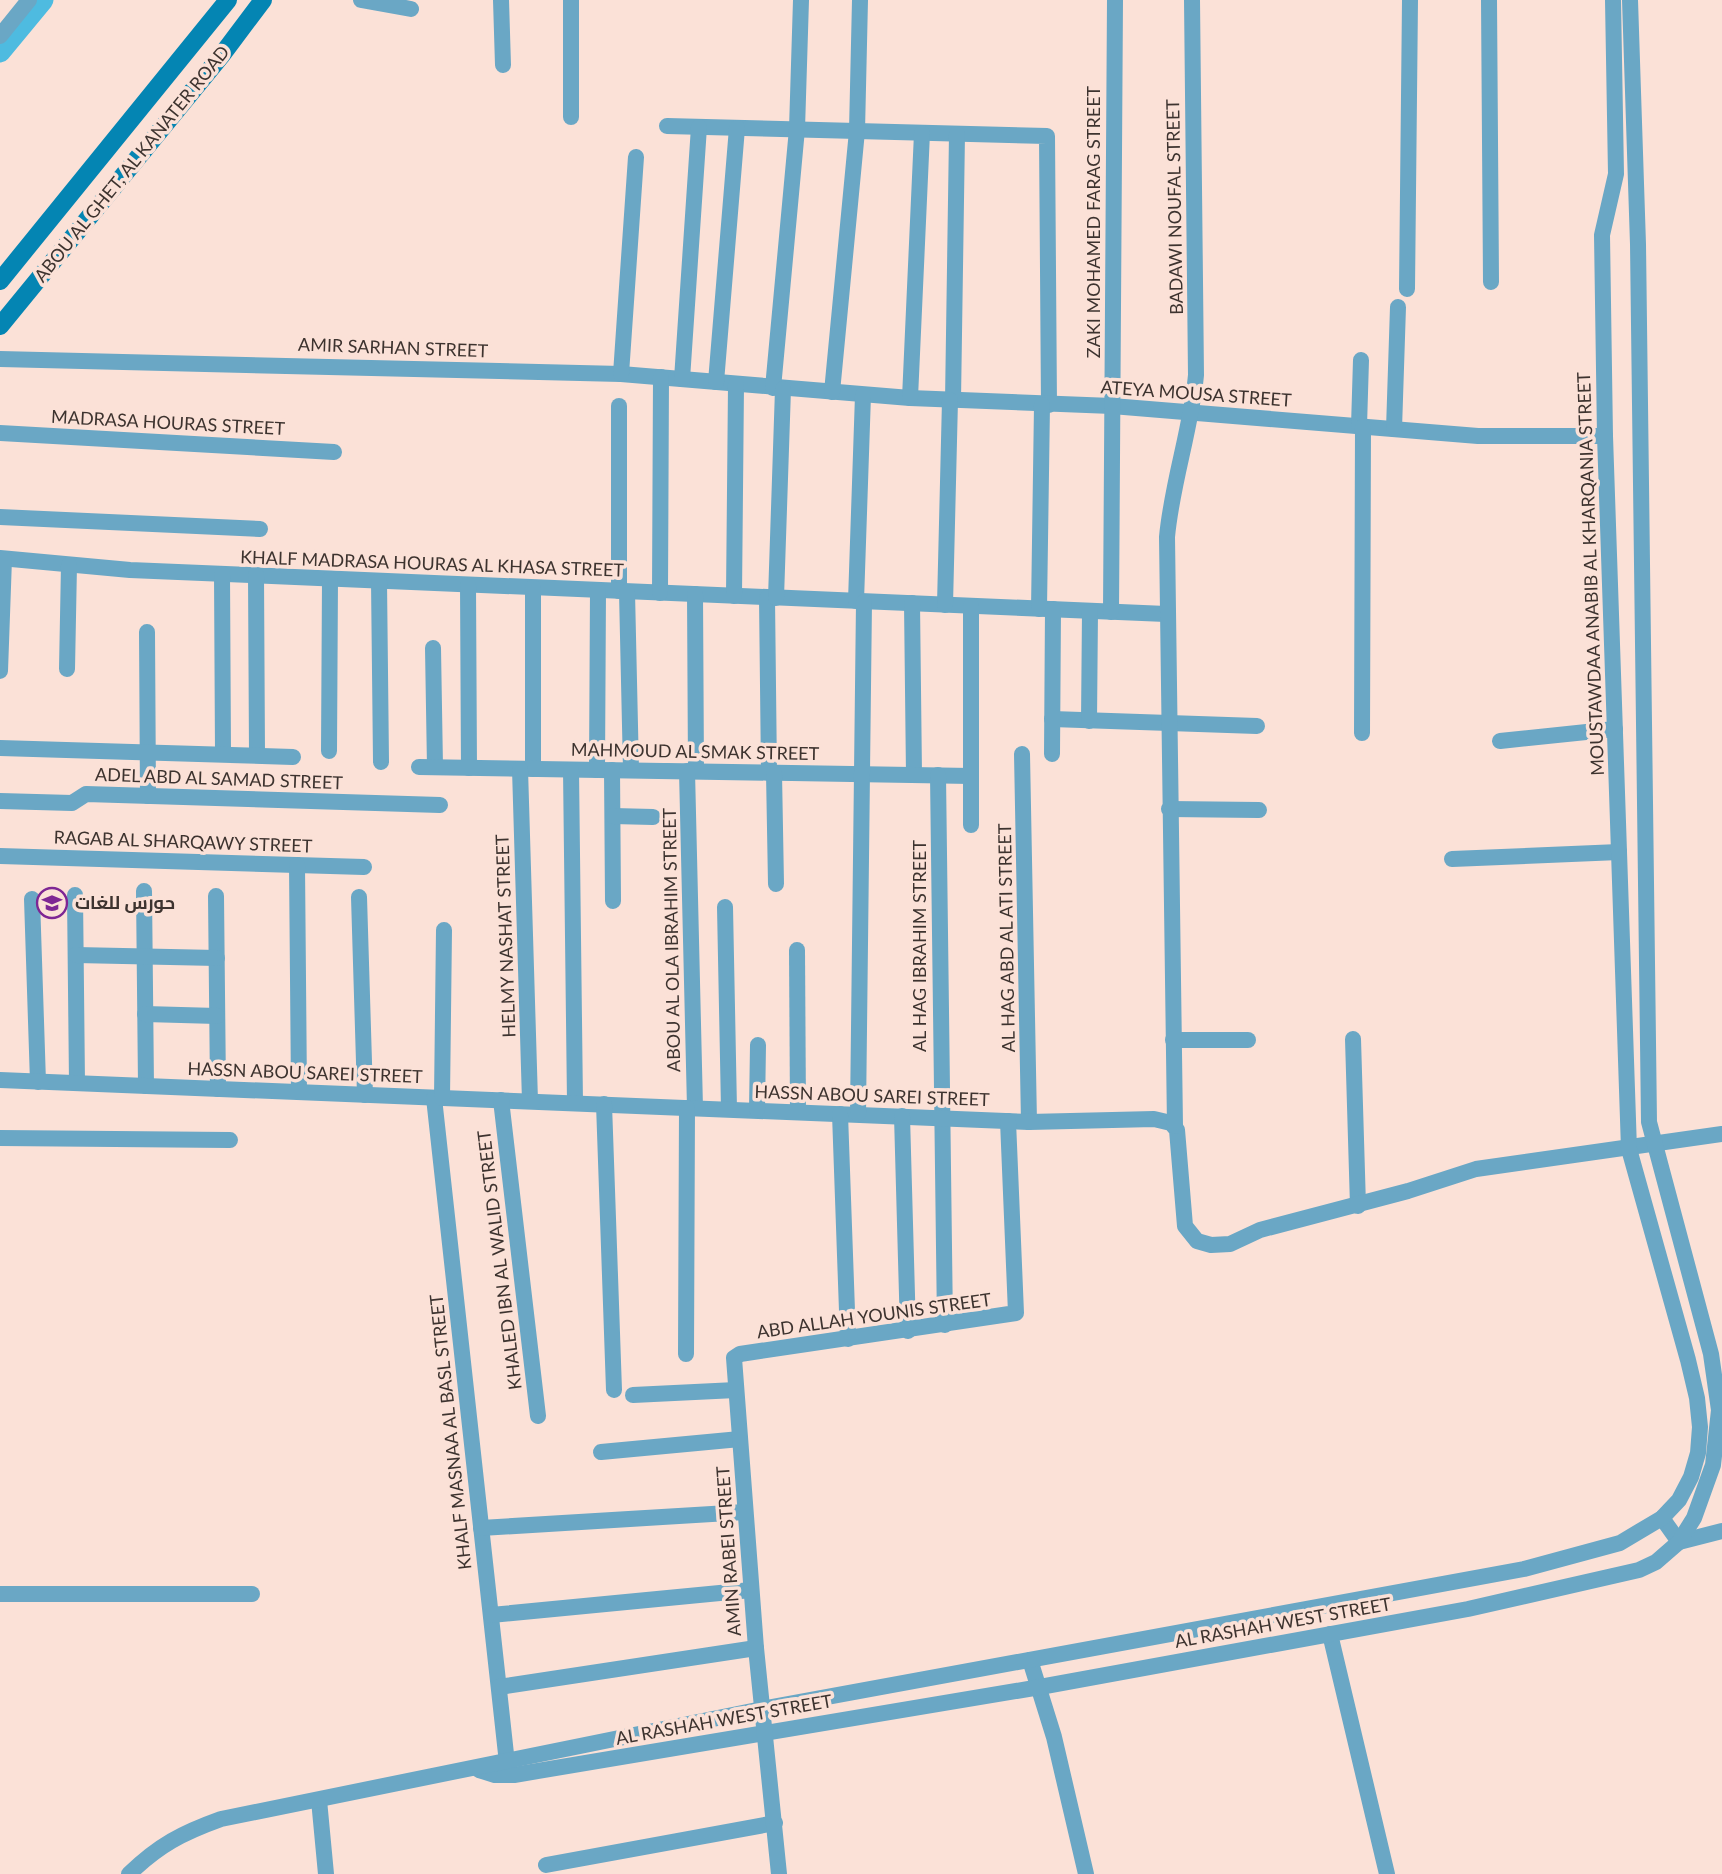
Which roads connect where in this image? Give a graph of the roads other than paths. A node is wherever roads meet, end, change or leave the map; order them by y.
1 (29, 0) edge
2 (228, 0) edge
3 (263, 0) edge
4 (361, 0) edge
5 (501, 0) edge
6 (571, 0) edge
7 (801, 0) edge
8 (860, 0) edge
9 (1115, 0) edge
10 (1192, 0) edge
11 (1410, 0) edge
12 (1489, 0) edge
13 (1613, 0) edge
14 (1630, 0) edge
15 (411, 9) dead end
16 (0, 36) edge
17 (503, 65) dead end
18 (571, 117) dead end
19 (667, 126) dead end
20 (699, 127) junction
21 (737, 128) junction
22 (797, 130) junction
23 (857, 131) junction
24 (922, 133) junction
25 (957, 134) junction
26 (636, 157) dead end
27 (0, 281) edge
28 (1491, 282) dead end
29 (1407, 289) dead end
30 (1398, 307) dead end
31 (0, 326) edge
32 (0, 359) edge
33 (1360, 360) dead end
34 (621, 374) junction
35 (661, 377) junction
36 (682, 379) junction
37 (716, 382) junction
38 (736, 384) junction
39 (778, 388) junction
40 (832, 392) junction
41 (863, 395) junction
42 (910, 398) junction
43 (951, 400) junction
44 (1045, 405) junction
45 (619, 406) dead end
46 (1112, 406) junction
47 (1192, 413) junction
48 (1361, 427) junction
49 (1394, 429) junction
50 (0, 433) edge
51 (1605, 436) junction
52 (334, 452) dead end
53 (0, 517) edge
54 (260, 529) dead end
55 (2, 559) edge
56 (69, 565) junction
57 (222, 574) junction
58 (256, 575) junction
59 (330, 579) junction
60 (379, 581) junction
61 (468, 585) junction
62 (533, 588) junction
63 (598, 590) junction
64 (624, 591) junction
65 (660, 593) junction
66 (695, 594) junction
67 (734, 596) junction
68 (771, 598) junction
69 (860, 601) junction
70 (912, 603) junction
71 (945, 605) junction
72 (971, 606) junction
73 (1046, 609) junction
74 (1090, 611) junction
75 (1111, 612) junction
76 (1166, 614) junction
77 (147, 632) dead end
78 (433, 648) dead end
79 (67, 668) dead end
80 (0, 671) edge
81 (1052, 719) junction
82 (1088, 721) junction
83 (1167, 724) junction
84 (1257, 726) dead end
85 (1615, 729) junction
86 (1362, 733) dead end
87 (1500, 741) dead end
88 (0, 748) edge
89 (148, 751) junction
90 (329, 751) dead end
91 (223, 754) junction
92 (1022, 754) dead end
93 (1052, 754) dead end
94 (257, 755) junction
95 (293, 757) dead end
96 (381, 762) dead end
97 (469, 768) junction
98 (527, 769) junction
99 (571, 769) junction
100 (605, 770) junction
101 (631, 770) junction
102 (692, 771) junction
103 (771, 773) junction
104 (862, 774) junction
105 (914, 775) junction
106 (938, 775) junction
107 (971, 776) junction
108 (148, 796) junction
109 (0, 801) edge
110 (440, 805) dead end
111 (1169, 809) junction
112 (1259, 810) dead end
113 (612, 816) junction
114 (653, 817) dead end
115 (971, 825) dead end
116 (1619, 852) junction
117 (0, 856) edge
118 (1452, 859) dead end
119 (296, 865) junction
120 (364, 867) dead end
121 (776, 884) dead end
122 (144, 891) dead end
123 (75, 894) dead end
124 (216, 896) dead end
125 (359, 897) dead end
126 (32, 899) dead end
127 (613, 901) dead end
128 (725, 907) dead end
129 (444, 930) dead end
130 (797, 950) dead end
131 (76, 954) junction
132 (145, 956) junction
133 (217, 958) junction
134 (145, 1014) junction
135 (217, 1016) junction
136 (1353, 1039) dead end
137 (1173, 1040) junction
138 (1248, 1040) dead end
139 (758, 1045) dead end
140 (0, 1080) edge
141 (38, 1082) junction
142 (77, 1083) junction
143 (146, 1086) junction
144 (218, 1089) junction
145 (299, 1092) junction
146 (365, 1095) junction
147 (438, 1098) junction
148 (501, 1100) junction
149 (530, 1101) junction
150 (575, 1103) junction
151 (604, 1104) junction
152 (691, 1108) junction
153 (729, 1109) junction
154 (757, 1111) junction
155 (797, 1112) junction
156 (840, 1114) junction
157 (858, 1114) junction
158 (902, 1116) junction
159 (940, 1117) junction
160 (1008, 1121) junction
161 (1029, 1122) junction
162 (1175, 1126) junction
163 (1722, 1134) edge
164 (0, 1138) edge
165 (230, 1140) dead end
166 (1654, 1146) junction
167 (1629, 1149) junction
168 (1358, 1206) junction
169 (945, 1325) junction
170 (908, 1331) junction
171 (848, 1339) junction
172 (686, 1354) dead end
173 (614, 1390) dead end
174 (736, 1390) junction
175 (633, 1395) dead end
176 (538, 1416) dead end
177 (740, 1439) junction
178 (601, 1452) dead end
179 (745, 1512) junction
180 (1662, 1518) junction
181 (481, 1528) junction
182 (1722, 1531) edge
183 (1679, 1542) junction
184 (1591, 1551) junction
185 (1598, 1580) junction
186 (751, 1590) junction
187 (0, 1594) edge
188 (252, 1594) dead end
189 (491, 1615) junction
190 (1283, 1615) junction
191 (1330, 1634) junction
192 (1290, 1641) junction
193 (756, 1648) junction
194 (1030, 1660) junction
195 (499, 1687) junction
196 (1040, 1687) junction
197 (827, 1698) junction
198 (762, 1709) junction
199 (831, 1721) junction
200 (765, 1732) junction
201 (508, 1763) junction
202 (477, 1769) junction
203 (319, 1800) junction
204 (775, 1823) junction
205 (546, 1865) dead end
206 (129, 1874) edge
207 (326, 1874) edge
208 (779, 1874) edge
209 (1086, 1874) edge
210 (1387, 1874) edge

1 - 16 street
2 - 27 main road, ABOU AL GHET, AL KANATER ROAD
3 - 31 main road, ABOU AL GHET, AL KANATER ROAD
4 - 15 street
5 - 17 street
6 - 18 street
7 - 22 street
8 - 23 street
9 - 46 street, ZAKI MOHAMED FARAG STREET
10 - 47 street, BADAWI NOUFAL STREET
11 - 29 street
12 - 28 street
13 - 51 street, MOUSTAWDAA ANABIB AL KHARQANIA STREET
14 - 166 street
19 - 20 street
20 - 21 street
20 - 36 street
21 - 22 street
21 - 37 street
22 - 23 street
22 - 39 street
23 - 24 street
23 - 40 street
24 - 25 street
24 - 42 street
25 - 43 street
25 - 44 street
26 - 34 street
30 - 49 street
32 - 34 street, AMIR SARHAN STREET
33 - 48 street
34 - 35 street, AMIR SARHAN STREET
35 - 36 street, AMIR SARHAN STREET
35 - 65 street
36 - 37 street, AMIR SARHAN STREET
37 - 38 street, AMIR SARHAN STREET
38 - 39 street, AMIR SARHAN STREET
38 - 67 street
39 - 40 street, ATEYA MOUSA STREET
39 - 68 street
40 - 41 street, ATEYA MOUSA STREET
41 - 42 street, ATEYA MOUSA STREET
41 - 69 street
42 - 43 street, ATEYA MOUSA STREET
43 - 44 street, ATEYA MOUSA STREET
43 - 71 street
44 - 46 street, ATEYA MOUSA STREET
44 - 73 street
45 - 64 street
46 - 47 street, ATEYA MOUSA STREET
46 - 75 street, ZAKI MOHAMED FARAG STREET
47 - 48 street, ATEYA MOUSA STREET
47 - 76 street, BADAWI NOUFAL STREET
48 - 49 street, ATEYA MOUSA STREET
48 - 86 street
49 - 51 street, ATEYA MOUSA STREET
50 - 52 street, MADRASA HOURAS STREET
51 - 85 street, MOUSTAWDAA ANABIB AL KHARQANIA STREET
53 - 54 street
55 - 56 street, KHALF MADRASA HOURAS AL KHASA STREET
55 - 80 street
56 - 57 street, KHALF MADRASA HOURAS AL KHASA STREET
56 - 79 street
57 - 58 street, KHALF MADRASA HOURAS AL KHASA STREET
57 - 91 street
58 - 59 street, KHALF MADRASA HOURAS AL KHASA STREET
58 - 94 street
59 - 60 street, KHALF MADRASA HOURAS AL KHASA STREET
59 - 90 street
60 - 61 street, KHALF MADRASA HOURAS AL KHASA STREET
60 - 96 street
61 - 62 street, KHALF MADRASA HOURAS AL KHASA STREET
61 - 97 street
62 - 63 street, KHALF MADRASA HOURAS AL KHASA STREET
62 - 98 street, HELMY NASHAT STREET
63 - 64 street, KHALF MADRASA HOURAS AL KHASA STREET
63 - 100 street
64 - 65 street, KHALF MADRASA HOURAS AL KHASA STREET
64 - 101 street
65 - 66 street, KHALF MADRASA HOURAS AL KHASA STREET
66 - 67 street, KHALF MADRASA HOURAS AL KHASA STREET
66 - 102 street, ABOU AL OLA IBRAHIM STREET
67 - 68 street, KHALF MADRASA HOURAS AL KHASA STREET
68 - 69 street, KHALF MADRASA HOURAS AL KHASA STREET
68 - 103 street
69 - 70 street, KHALF MADRASA HOURAS AL KHASA STREET
69 - 104 street
70 - 71 street, KHALF MADRASA HOURAS AL KHASA STREET
70 - 105 street
71 - 72 street, KHALF MADRASA HOURAS AL KHASA STREET
72 - 73 street, KHALF MADRASA HOURAS AL KHASA STREET
72 - 107 street
73 - 74 street, KHALF MADRASA HOURAS AL KHASA STREET
73 - 81 street
74 - 75 street, KHALF MADRASA HOURAS AL KHASA STREET
74 - 82 street
75 - 76 street, KHALF MADRASA HOURAS AL KHASA STREET
76 - 83 street, BADAWI NOUFAL STREET
77 - 89 street
78 - 97 street, MAHMOUD AL SMAK STREET
81 - 82 street
81 - 93 street
82 - 83 street
83 - 84 street
83 - 111 street, BADAWI NOUFAL STREET
85 - 87 street
85 - 116 street, MOUSTAWDAA ANABIB AL KHARQANIA STREET
88 - 89 street
89 - 91 street
89 - 108 street
91 - 94 street
92 - 161 street, AL HAG ABD AL ATI STREET
94 - 95 street
97 - 98 street, MAHMOUD AL SMAK STREET
98 - 99 street, MAHMOUD AL SMAK STREET
98 - 149 street, HELMY NASHAT STREET
99 - 100 street, MAHMOUD AL SMAK STREET
99 - 150 street
100 - 101 street, MAHMOUD AL SMAK STREET
100 - 113 street
101 - 102 street, MAHMOUD AL SMAK STREET
102 - 103 street, MAHMOUD AL SMAK STREET
102 - 152 street, ABOU AL OLA IBRAHIM STREET
103 - 104 street, MAHMOUD AL SMAK STREET
103 - 121 street
104 - 105 street, MAHMOUD AL SMAK STREET
104 - 157 street
105 - 106 street, MAHMOUD AL SMAK STREET
106 - 107 street, MAHMOUD AL SMAK STREET
106 - 159 street, AL HAG IBRAHIM STREET
107 - 115 street
108 - 109 street, ADEL ABD AL SAMAD STREET
108 - 110 street, ADEL ABD AL SAMAD STREET
111 - 112 street
111 - 137 street, BADAWI NOUFAL STREET
113 - 114 street
113 - 127 street
116 - 118 street
116 - 167 street, MOUSTAWDAA ANABIB AL KHARQANIA STREET
117 - 119 street, RAGAB AL SHARQAWY STREET
119 - 120 street, RAGAB AL SHARQAWY STREET
119 - 145 street
122 - 132 street
123 - 131 street
124 - 133 street
125 - 146 street
126 - 141 street
128 - 153 street
129 - 147 street, KHALF MASNAA AL BASL STREET
130 - 155 street
131 - 132 street
131 - 142 street
132 - 133 street
132 - 134 street
133 - 135 street
134 - 135 street
134 - 143 street
135 - 144 street
136 - 168 street
137 - 138 street
137 - 162 street, BADAWI NOUFAL STREET
139 - 154 street
140 - 141 street, HASSN ABOU SAREI STREET
141 - 142 street, HASSN ABOU SAREI STREET
142 - 143 street, HASSN ABOU SAREI STREET
143 - 144 street, HASSN ABOU SAREI STREET
144 - 145 street, HASSN ABOU SAREI STREET
145 - 146 street, HASSN ABOU SAREI STREET
146 - 147 street, HASSN ABOU SAREI STREET
147 - 148 street, HASSN ABOU SAREI STREET
147 - 181 street, KHALF MASNAA AL BASL STREET
148 - 149 street, HASSN ABOU SAREI STREET
148 - 176 street, KHALED IBN AL WALID STREET
149 - 150 street, HASSN ABOU SAREI STREET
150 - 151 street, HASSN ABOU SAREI STREET
151 - 152 street, HASSN ABOU SAREI STREET
151 - 173 street
152 - 153 street, HASSN ABOU SAREI STREET
152 - 172 street, ABOU AL OLA IBRAHIM STREET
153 - 154 street, HASSN ABOU SAREI STREET
154 - 155 street, HASSN ABOU SAREI STREET
155 - 156 street, HASSN ABOU SAREI STREET
156 - 157 street, HASSN ABOU SAREI STREET
156 - 171 street
157 - 158 street, HASSN ABOU SAREI STREET
158 - 159 street, HASSN ABOU SAREI STREET
158 - 170 street
159 - 160 street, HASSN ABOU SAREI STREET
159 - 169 street, AL HAG IBRAHIM STREET
160 - 161 street, HASSN ABOU SAREI STREET
160 - 169 street, ABD ALLAH YOUNIS STREET
161 - 162 street, HASSN ABOU SAREI STREET
162 - 168 street
163 - 166 street
164 - 165 street
166 - 167 street
166 - 183 street, AL RASHAH WEST STREET
167 - 168 street
167 - 180 street, AL RASHAH WEST STREET
169 - 170 street, ABD ALLAH YOUNIS STREET
170 - 171 street, ABD ALLAH YOUNIS STREET
171 - 174 street, ABD ALLAH YOUNIS STREET
174 - 175 street
174 - 177 street, AMIN RABEI STREET
177 - 178 street
177 - 179 street, AMIN RABEI STREET
179 - 181 street
179 - 186 street, AMIN RABEI STREET
180 - 183 street
180 - 184 street, AL RASHAH WEST STREET
181 - 189 street, KHALF MASNAA AL BASL STREET
182 - 183 street
183 - 185 street, AL RASHAH WEST STREET
184 - 185 street
184 - 190 street, AL RASHAH WEST STREET
185 - 191 street, AL RASHAH WEST STREET
186 - 189 street
186 - 193 street, AMIN RABEI STREET
187 - 188 street
189 - 195 street, KHALF MASNAA AL BASL STREET
190 - 192 street
190 - 194 street, AL RASHAH WEST STREET
191 - 192 street, AL RASHAH WEST STREET
191 - 210 street
192 - 196 street, AL RASHAH WEST STREET
193 - 195 street
193 - 198 street, AMIN RABEI STREET
194 - 196 street
194 - 197 street, AL RASHAH WEST STREET
195 - 201 street, KHALF MASNAA AL BASL STREET
196 - 199 street, AL RASHAH WEST STREET
196 - 209 street
197 - 198 street, AL RASHAH WEST STREET
197 - 199 street
198 - 200 street, AMIN RABEI STREET
198 - 201 street, AL RASHAH WEST STREET
199 - 200 street, AL RASHAH WEST STREET
200 - 202 street, AL RASHAH WEST STREET
200 - 204 street, AMIN RABEI STREET
201 - 202 street, AL RASHAH WEST STREET
202 - 203 street, AL RASHAH WEST STREET
203 - 206 street, AL RASHAH WEST STREET
203 - 207 street
204 - 205 street
204 - 208 street, AMIN RABEI STREET

